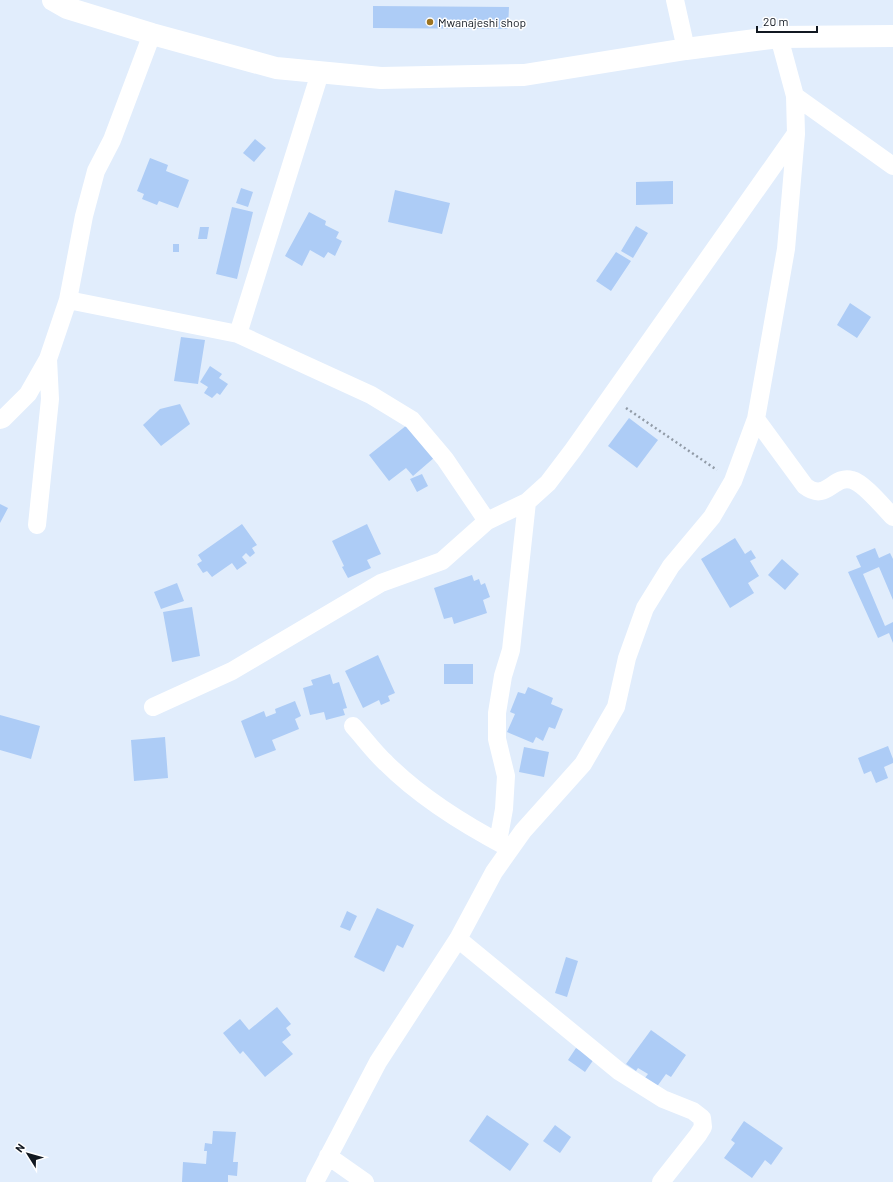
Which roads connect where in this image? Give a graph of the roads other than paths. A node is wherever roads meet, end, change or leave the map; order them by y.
1 (53, 0) edge
2 (675, 0) edge
3 (152, 34) junction
4 (893, 36) edge
5 (780, 37) junction
6 (686, 49) junction
7 (320, 73) junction
8 (795, 96) junction
9 (796, 134) junction
10 (893, 166) edge
11 (68, 300) junction
12 (238, 334) junction
13 (48, 359) junction
14 (756, 418) junction
15 (0, 420) edge
16 (527, 502) junction
17 (893, 517) edge
18 (487, 521) junction
19 (37, 525) dead end
20 (152, 707) dead end
21 (353, 726) dead end
22 (504, 845) junction
23 (458, 939) junction
24 (328, 1156) junction
25 (315, 1182) edge
26 (365, 1182) edge
27 (661, 1182) edge

1 - 3 street
2 - 6 street
3 - 7 street
3 - 11 street
4 - 5 street
5 - 6 street
5 - 8 street
6 - 7 street
7 - 12 street
8 - 9 street
8 - 10 street
9 - 14 street
9 - 16 street
11 - 12 street
11 - 13 street
12 - 18 street
13 - 15 street
13 - 19 street
14 - 17 street
14 - 22 street
16 - 18 street
16 - 22 street
18 - 20 street
21 - 22 street
22 - 23 street
23 - 24 street
23 - 27 street
24 - 25 street
24 - 26 street

